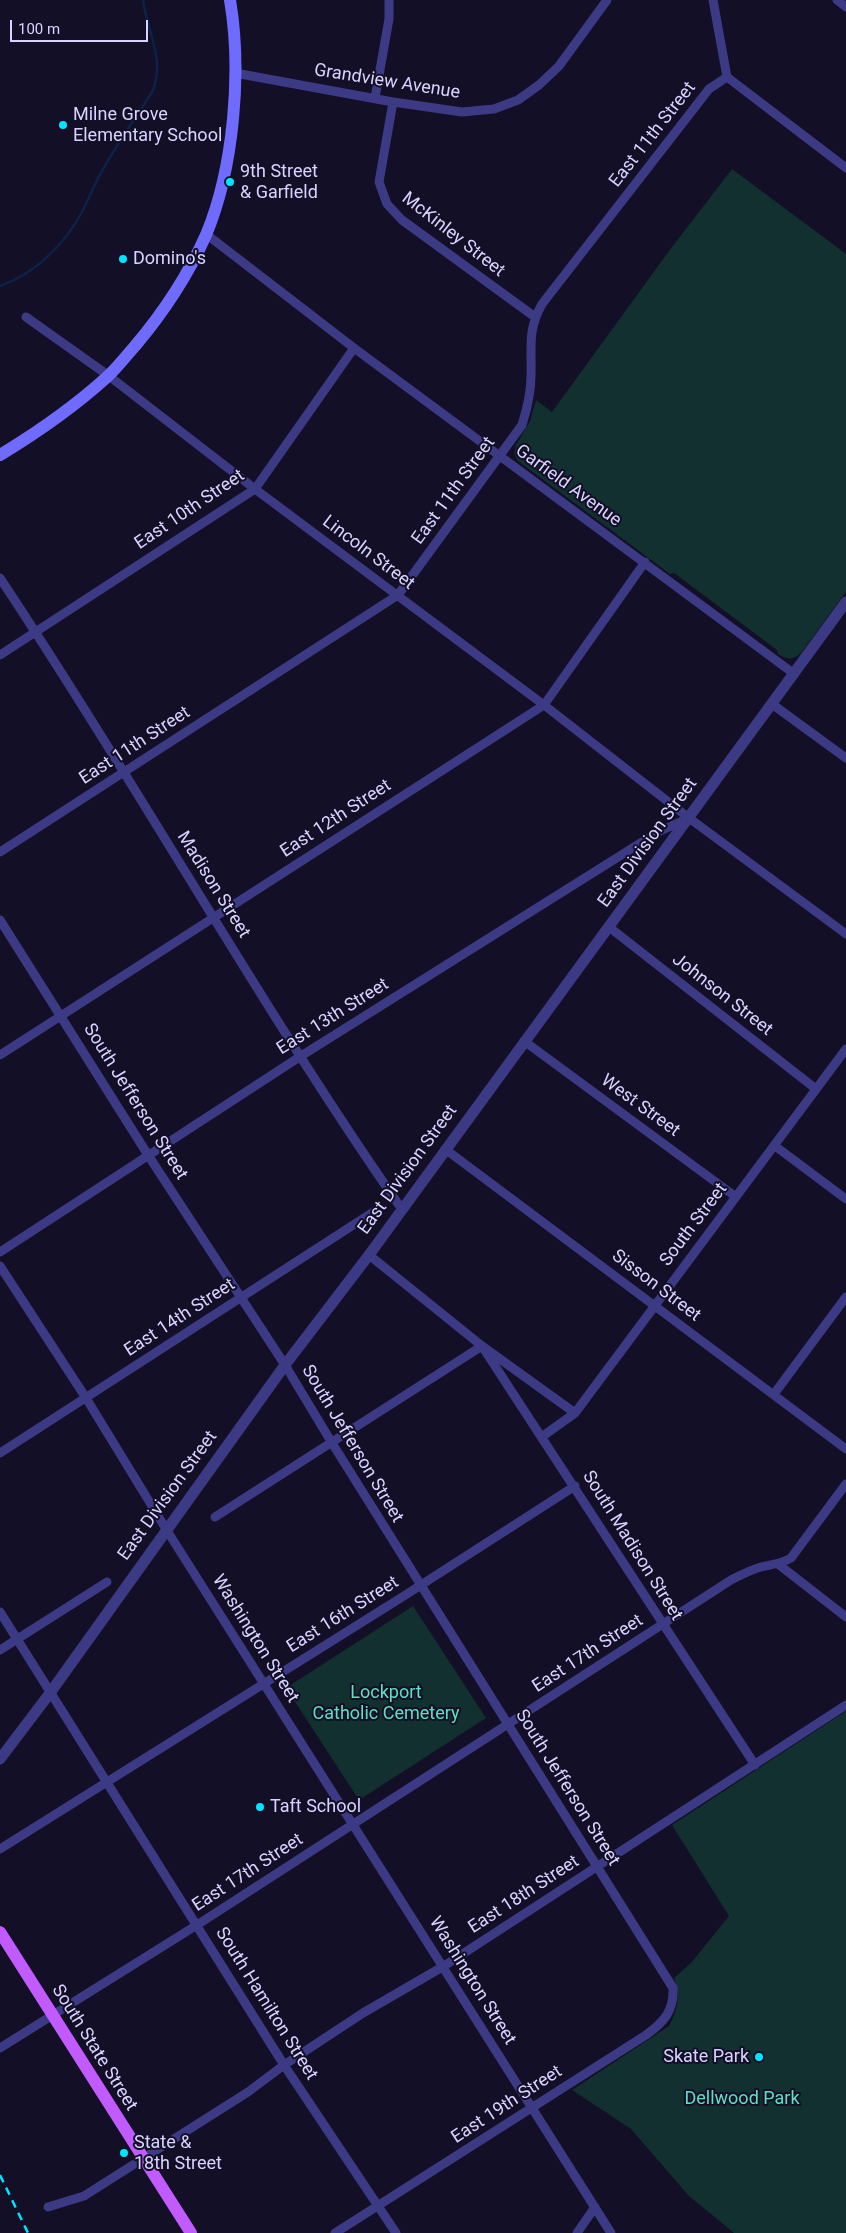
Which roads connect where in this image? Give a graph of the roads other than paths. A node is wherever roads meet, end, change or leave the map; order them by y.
1 (230, 0) edge
2 (389, 0) edge
3 (607, 0) edge
4 (713, 0) edge
5 (837, 0) edge
6 (846, 6) edge
7 (235, 73) junction
8 (727, 77) junction
9 (375, 98) junction
10 (393, 102) junction
11 (846, 168) edge
12 (206, 234) junction
13 (26, 317) dead end
14 (535, 317) junction
15 (354, 348) junction
16 (109, 376) junction
17 (0, 455) edge
18 (500, 456) junction
19 (255, 489) junction
20 (645, 562) junction
21 (0, 578) edge
22 (398, 595) junction
23 (846, 602) edge
24 (36, 632) junction
25 (0, 655) edge
26 (793, 673) junction
27 (772, 704) junction
28 (544, 705) junction
29 (846, 758) edge
30 (124, 772) junction
31 (689, 818) junction
32 (0, 852) edge
33 (213, 917) junction
34 (0, 920) edge
35 (609, 927) junction
36 (846, 934) edge
37 (61, 1017) junction
38 (524, 1041) junction
39 (846, 1049) edge
40 (0, 1055) edge
41 (301, 1056) junction
42 (816, 1089) junction
43 (775, 1146) junction
44 (445, 1149) junction
45 (148, 1155) junction
46 (736, 1197) junction
47 (846, 1199) edge
48 (402, 1208) junction
49 (378, 1209) dead end
50 (0, 1252) edge
51 (369, 1254) junction
52 (0, 1266) edge
53 (846, 1297) edge
54 (241, 1298) junction
55 (654, 1305) junction
56 (482, 1346) junction
57 (285, 1365) junction
58 (774, 1394) junction
59 (86, 1398) junction
60 (575, 1413) junction
61 (542, 1436) junction
62 (332, 1444) junction
63 (846, 1449) edge
64 (0, 1453) edge
65 (846, 1484) edge
66 (575, 1486) junction
67 (215, 1516) dead end
68 (166, 1529) junction
69 (778, 1564) junction
70 (107, 1582) dead end
71 (420, 1586) junction
72 (0, 1612) edge
73 (846, 1617) edge
74 (662, 1625) junction
75 (17, 1639) junction
76 (0, 1650) edge
77 (264, 1683) junction
78 (50, 1693) junction
79 (846, 1705) edge
80 (509, 1725) junction
81 (0, 1759) edge
82 (755, 1765) junction
83 (106, 1781) junction
84 (353, 1824) junction
85 (0, 1849) edge
86 (596, 1867) junction
87 (197, 1925) junction
88 (0, 1932) edge
89 (444, 1966) junction
90 (673, 1988) joint
91 (52, 2016) junction
92 (0, 2048) edge
93 (284, 2065) junction
94 (532, 2108) junction
95 (143, 2158) junction
96 (378, 2206) junction
97 (48, 2207) dead end
98 (595, 2208) junction
99 (191, 2233) edge
100 (335, 2233) edge
101 (396, 2233) edge
102 (577, 2233) edge
103 (611, 2233) edge

1 - 7 main road
2 - 9 street
3 - 10 street, Grandview Avenue
4 - 8 street
5 - 6 street
7 - 9 street, Grandview Avenue
7 - 12 main road
8 - 11 street
8 - 14 street, East 11th Street
9 - 10 street, Grandview Avenue
10 - 14 street, McKinley Street
12 - 15 street, Garfield Avenue
12 - 16 main road
13 - 16 street, Lincoln Street
14 - 18 street, East 11th Street
15 - 18 street, Garfield Avenue
15 - 19 street, East 10th Street
16 - 17 main road
16 - 19 street, Lincoln Street
18 - 20 street, Garfield Avenue
18 - 22 street, East 11th Street
19 - 22 street, Lincoln Street
19 - 24 street, East 10th Street
20 - 26 street, Garfield Avenue
20 - 28 street, East 12th Street
21 - 24 street, Madison Street
22 - 28 street, Lincoln Street
22 - 30 street, East 11th Street
23 - 26 street, East Division Street
24 - 25 street, East 10th Street
24 - 30 street, Madison Street
26 - 27 street, East Division Street
27 - 29 street
27 - 31 street, East Division Street
28 - 31 street, Lincoln Street
28 - 33 street, East 12th Street
30 - 32 street, East 11th Street
30 - 33 street, Madison Street
31 - 35 street, East Division Street
31 - 36 street, Lincoln Street
31 - 41 street, East 13th Street
33 - 37 street, East 12th Street
33 - 41 street, Madison Street
34 - 37 street, South Jefferson Street
35 - 38 street, East Division Street
35 - 42 street, Johnson Street
37 - 40 street, East 12th Street
37 - 45 street, South Jefferson Street
38 - 44 street, East Division Street
38 - 46 street, West Street
39 - 42 street, South Street
41 - 45 street, East 13th Street
41 - 48 street, Madison Street
42 - 43 street, South Street
43 - 46 street, South Street
43 - 47 street
44 - 48 street, East Division Street
44 - 55 street, Sisson Street
45 - 50 street, East 13th Street
45 - 54 street, South Jefferson Street
46 - 55 street, South Street
48 - 51 street, East Division Street
49 - 54 street, East 14th Street
51 - 56 street
51 - 57 street, East Division Street
52 - 59 street, Washington Street
53 - 58 street
54 - 57 street, South Jefferson Street
54 - 59 street, East 14th Street
55 - 58 street, Sisson Street
55 - 60 street, South Street
56 - 60 street
56 - 61 street, South Madison Street
56 - 62 street
57 - 62 street, South Jefferson Street
57 - 68 street, East Division Street
58 - 63 street, Sisson Street
59 - 64 street, East 14th Street
59 - 68 street, Washington Street
60 - 61 street, South Street
61 - 66 street, South Madison Street
62 - 67 street
62 - 71 street, South Jefferson Street
65 - 69 street, East 17th Street
66 - 71 street, East 16th Street
66 - 74 street, South Madison Street
68 - 77 street, Washington Street
68 - 78 street, East Division Street
69 - 73 street
69 - 74 street, East 17th Street
70 - 75 street
71 - 77 street, East 16th Street
71 - 80 street, South Jefferson Street
72 - 75 street, South Hamilton Street
74 - 80 street, East 17th Street
74 - 82 street, South Madison Street
75 - 76 street
75 - 78 street, South Hamilton Street
77 - 83 street, East 16th Street
77 - 84 street, Washington Street
78 - 81 street, East Division Street
78 - 83 street, South Hamilton Street
79 - 82 street, East 18th Street
80 - 84 street, East 17th Street
80 - 86 street, South Jefferson Street
82 - 86 street, East 18th Street
83 - 85 street, East 16th Street
83 - 87 street, South Hamilton Street
84 - 87 street, East 17th Street
84 - 89 street, Washington Street
86 - 89 street, East 18th Street
86 - 90 street, South Jefferson Street
87 - 91 street, East 17th Street
87 - 93 street, South Hamilton Street
88 - 91 main road, South State Street
89 - 93 street, East 18th Street
89 - 94 street, Washington Street
90 - 94 street, East 19th Street
91 - 92 street, East 17th Street
91 - 95 main road, South State Street
93 - 95 street, East 18th Street
93 - 96 street, South Hamilton Street
94 - 96 street, East 19th Street
94 - 98 street, Washington Street
95 - 97 street, East 18th Street
95 - 99 main road, South State Street
96 - 100 street, East 19th Street
96 - 101 street, South Hamilton Street
98 - 102 street
98 - 103 street, Washington Street

